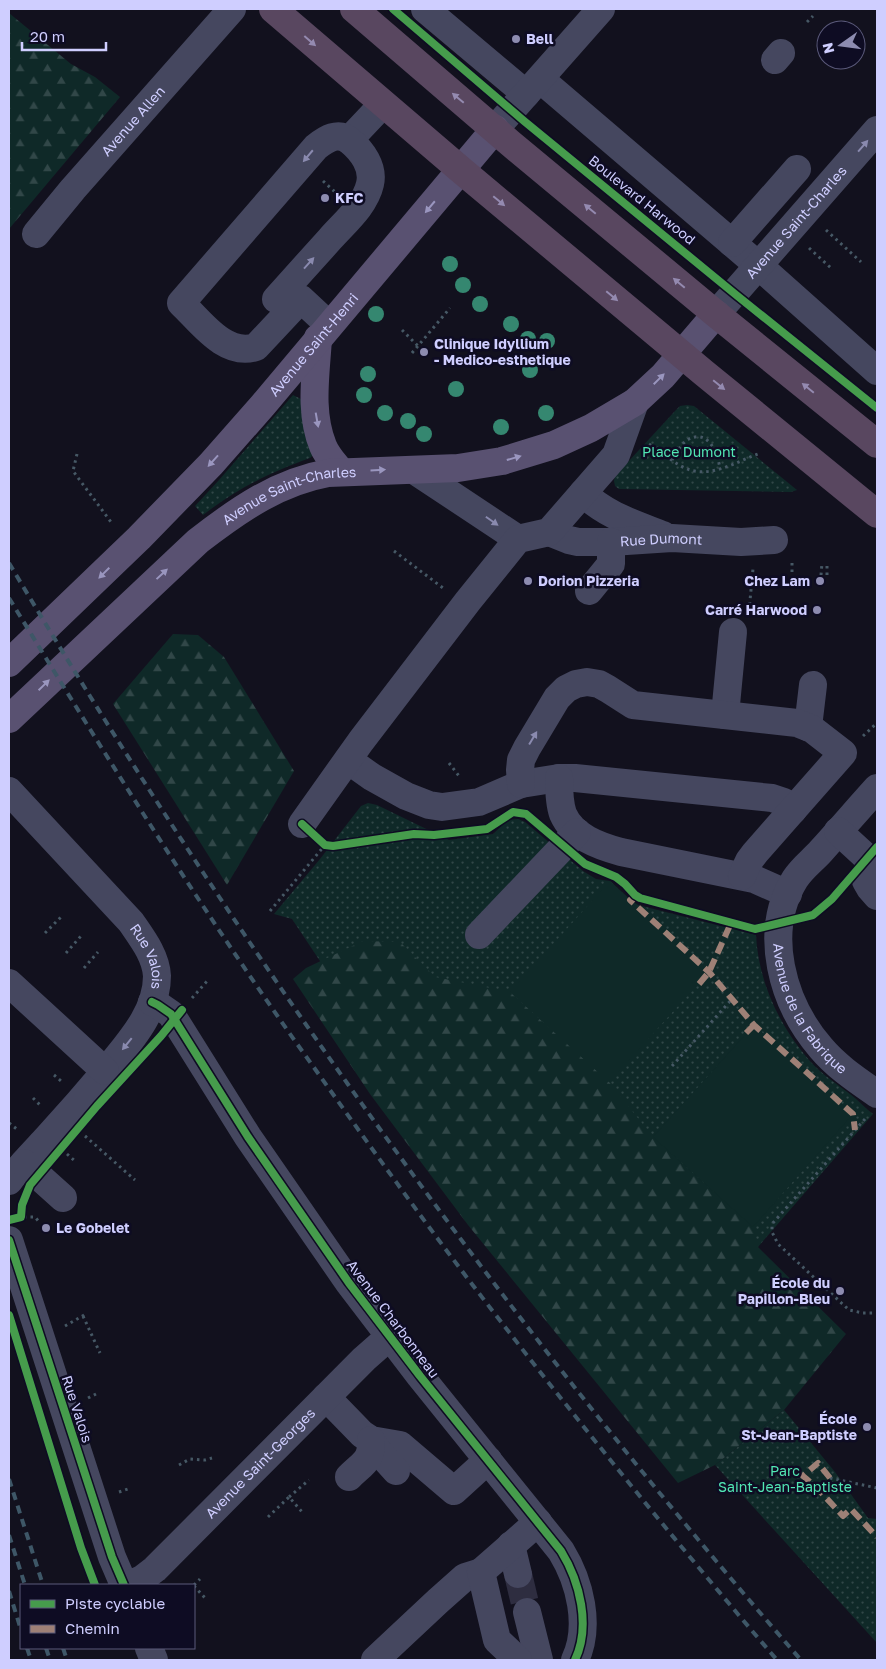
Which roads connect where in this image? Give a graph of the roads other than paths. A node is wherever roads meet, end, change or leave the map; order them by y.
1 (232, 9) edge
2 (273, 9) edge
3 (354, 9) edge
4 (425, 9) edge
5 (601, 9) edge
6 (533, 86) junction
7 (383, 104) junction
8 (495, 129) junction
9 (877, 130) edge
10 (349, 140) junction
11 (797, 169) dead end
12 (461, 170) junction
13 (36, 234) dead end
14 (732, 243) junction
15 (759, 266) junction
16 (276, 299) dead end
17 (716, 314) junction
18 (324, 332) junction
19 (682, 354) junction
20 (877, 371) edge
21 (635, 402) junction
22 (877, 444) edge
23 (414, 470) junction
24 (341, 472) junction
25 (583, 493) junction
26 (877, 514) edge
27 (549, 532) junction
28 (672, 538) junction
29 (518, 539) junction
30 (774, 540) dead end
31 (611, 542) junction
32 (589, 591) dead end
33 (741, 624) road end
34 (9, 663) edge
35 (813, 685) dead end
36 (725, 715) junction
37 (9, 719) edge
38 (808, 727) junction
39 (348, 760) junction
40 (559, 778) junction
41 (521, 784) junction
42 (877, 788) edge
43 (9, 791) edge
44 (793, 810) junction
45 (302, 824) road end
46 (838, 831) junction
47 (577, 832) junction
48 (742, 876) junction
49 (788, 894) junction
50 (877, 896) edge
51 (479, 935) dead end
52 (9, 983) edge
53 (152, 1002) junction
54 (105, 1072) junction
55 (877, 1094) edge
56 (24, 1173) edge
57 (63, 1198) dead end
58 (15, 1225) edge
59 (389, 1337) junction
60 (326, 1397) junction
61 (371, 1440) junction
62 (488, 1460) junction
63 (396, 1471) dead end
64 (348, 1477) dead end
65 (538, 1522) junction
66 (511, 1545) junction
67 (481, 1572) junction
68 (518, 1574) tunnel mouth
69 (124, 1584) edge
70 (131, 1584) edge
71 (526, 1612) tunnel mouth
72 (375, 1660) edge
73 (518, 1660) edge
74 (539, 1660) edge
75 (575, 1660) edge

1 - 13 street, Avenue Allen
2 -> 7 highway
8 -> 3 highway
4 - 6 street
5 - 6 street, Avenue Saint-Henri
6 - 8 street, Avenue Saint-Henri
6 - 14 street
7 - 10 street
7 - 12 highway
8 - 12 main road, Avenue Saint-Henri
17 -> 8 highway
15 -> 9 street, Avenue Saint-Charles
16 -> 10 street
10 -> 18 street
11 - 14 street
12 -> 18 main road, Avenue Saint-Henri
12 -> 19 highway
14 - 15 street
15 - 17 street, Avenue Saint-Charles
15 - 20 street
17 - 19 main road, Avenue Saint-Charles
22 -> 17 highway
18 -> 24 main road
18 -> 34 main road, Avenue Saint-Henri
21 -> 19 main road, Avenue Saint-Charles
19 -> 26 highway
23 -> 21 main road, Avenue Saint-Charles
21 - 25 street, Avenue Saint-Charles
24 -> 23 main road, Avenue Saint-Charles
23 -> 29 street
37 -> 24 main road, Avenue Saint-Charles
25 - 27 street, Avenue Saint-Charles
25 - 28 street
27 - 29 street
27 - 31 street, Rue Dumont
28 - 30 street, Rue Dumont
28 - 31 street, Rue Dumont
29 - 39 street
31 - 32 street
33 - 36 street
35 - 38 street
36 - 38 street
41 -> 36 street
38 - 44 street
39 - 41 street
39 - 45 street
40 - 41 street
40 - 44 street
40 - 47 street
42 - 46 street, Avenue de la Fabrique
43 - 53 street, Rue Valois
44 - 48 street
46 - 49 street, Avenue de la Fabrique
46 - 50 street
47 - 48 street
47 - 51 street
48 - 49 street
49 - 55 street, Avenue de la Fabrique
52 - 54 street
53 -> 54 street, Rue Valois
53 - 59 street, Avenue Charbonneau
54 - 56 street, Rue Valois
56 - 57 street
58 - 69 street, Rue Valois
59 - 60 street, Avenue Saint-Georges
59 - 62 street, Avenue Charbonneau
60 - 61 street
60 - 70 street, Avenue Saint-Georges
61 - 62 street
61 - 63 street
61 - 64 street
62 - 65 street, Avenue Charbonneau
65 - 66 street
65 - 75 street, Avenue Charbonneau
66 - 67 street
66 - 68 street
67 - 72 street
67 - 73 street
71 - 74 street

